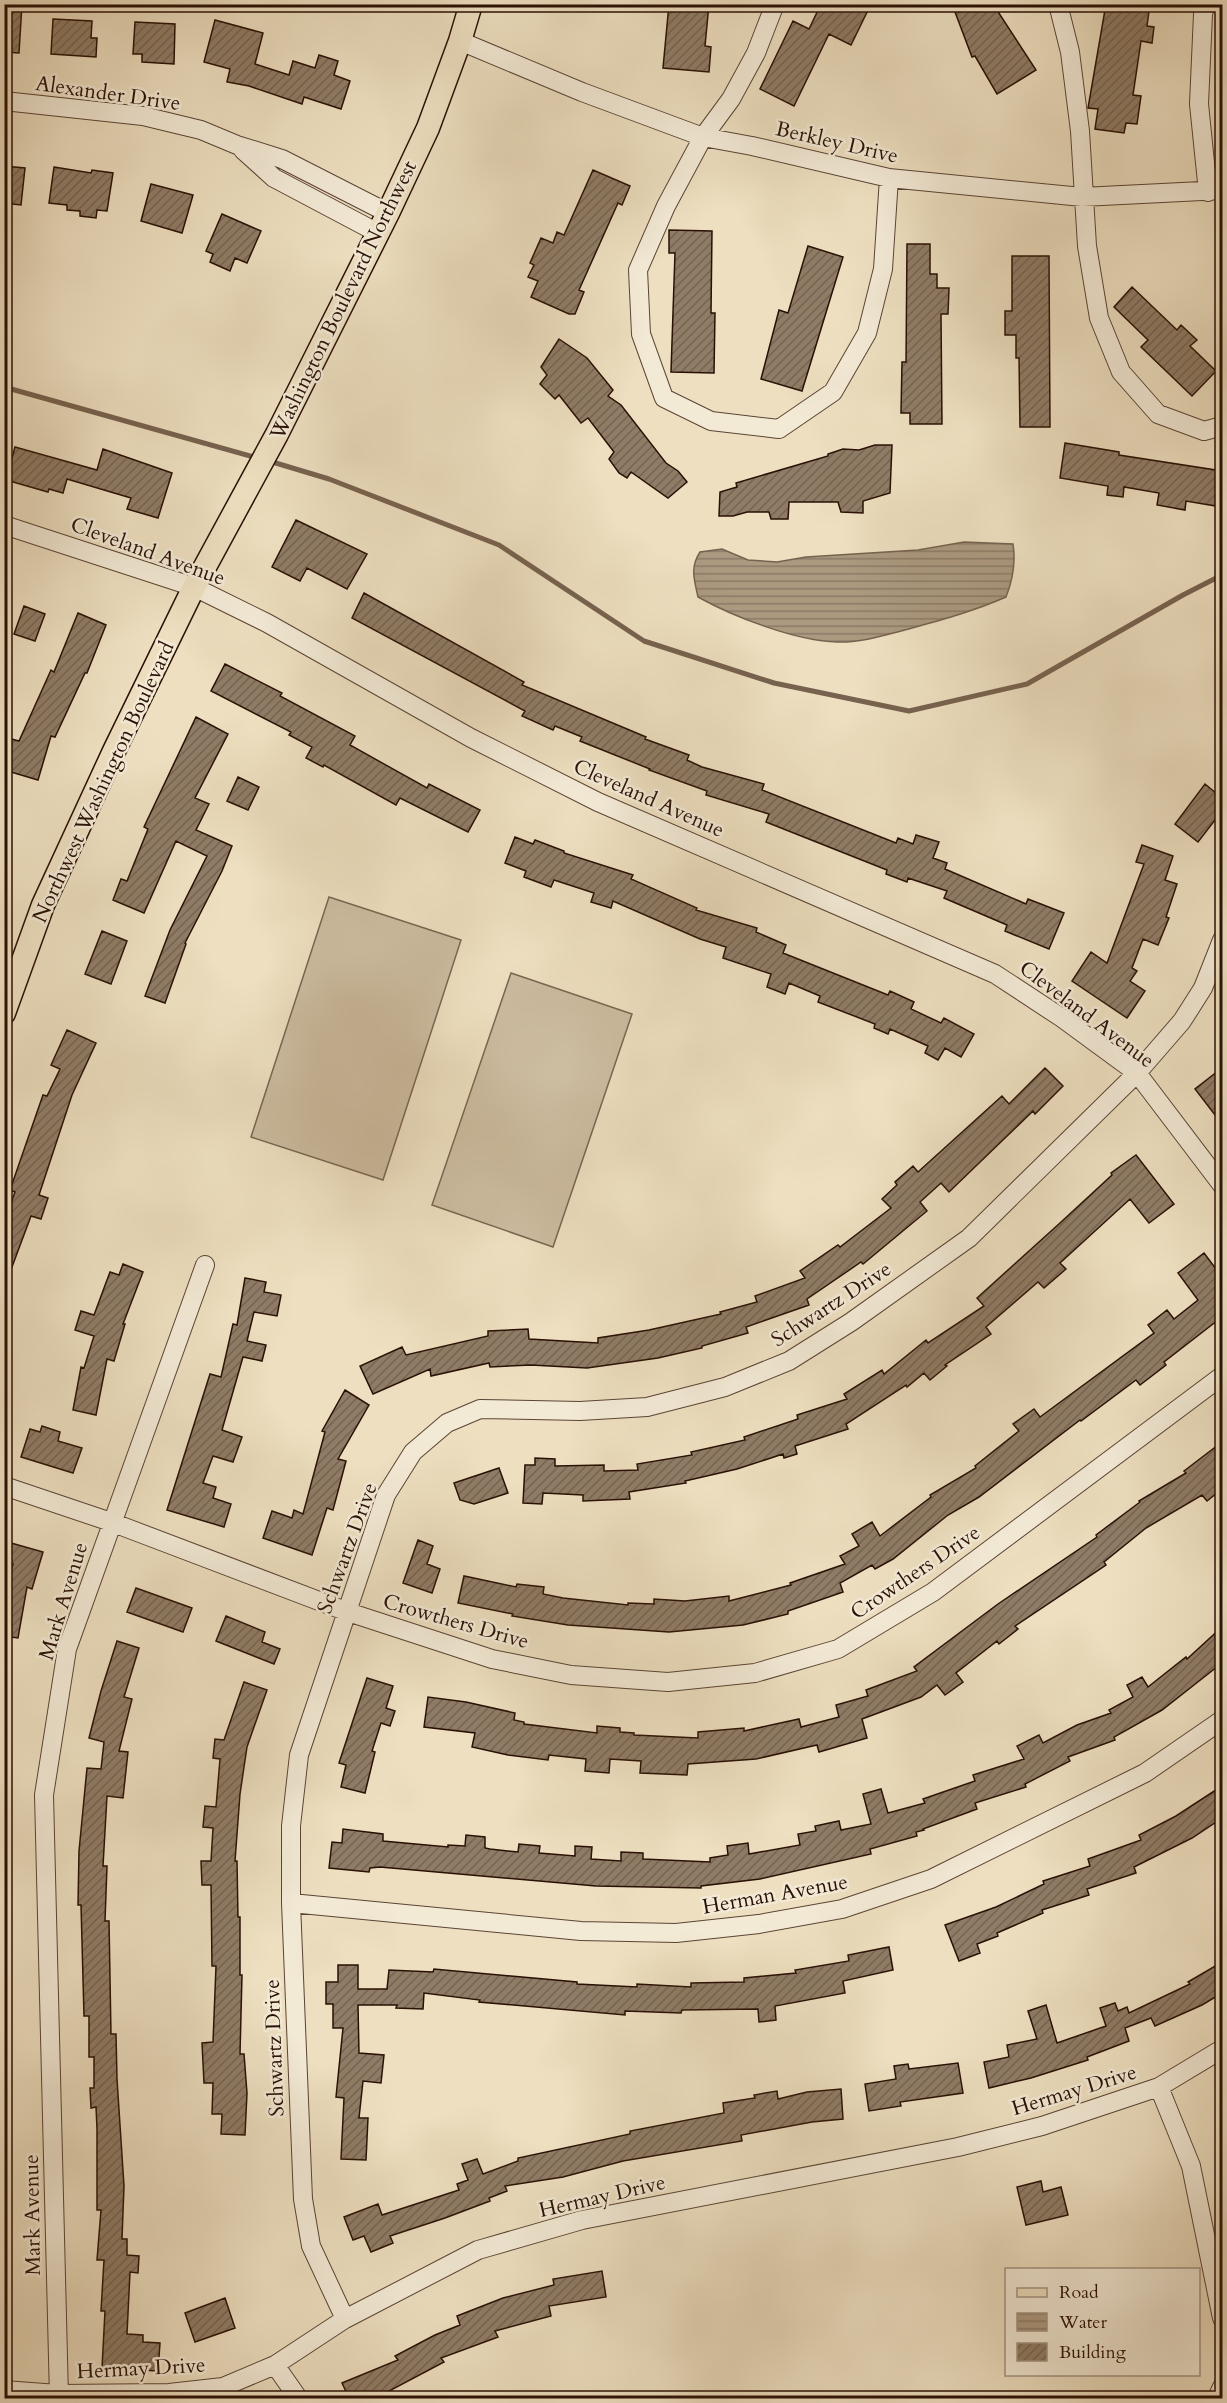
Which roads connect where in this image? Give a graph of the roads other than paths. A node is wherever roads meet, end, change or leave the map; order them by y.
1 (471, 4) edge
2 (775, 4) edge
3 (1058, 4) edge
4 (1206, 4) edge
5 (460, 40) junction
6 (4, 101) edge
7 (703, 137) junction
8 (889, 178) junction
9 (1215, 191) edge
10 (1083, 197) junction
11 (383, 223) junction
12 (1222, 426) edge
13 (4, 525) edge
14 (194, 587) junction
15 (1222, 940) edge
16 (4, 1012) edge
17 (1137, 1073) junction
18 (1222, 1185) edge
19 (205, 1265) dead end
20 (1222, 1376) edge
21 (4, 1486) edge
22 (111, 1522) junction
23 (348, 1612) junction
24 (1222, 1720) edge
25 (291, 1903) junction
26 (1222, 2049) edge
27 (1159, 2087) junction
28 (1222, 2318) edge
29 (345, 2319) junction
30 (274, 2365) junction
31 (1222, 2387) edge
32 (4, 2390) edge
33 (58, 2396) edge
34 (298, 2398) edge
35 (1217, 2398) edge

1 - 5 main road, Washington Boulevard Northwest
2 - 7 street
3 - 10 street
4 - 9 street
5 - 7 street, Berkley Drive
5 - 11 main road, Washington Boulevard Northwest
6 - 11 street, Alexander Drive
7 - 8 street, Berkley Drive
7 - 8 street
8 - 10 street, Berkley Drive
9 - 10 street, Berkley Drive
10 - 12 street
11 - 14 main road, Washington Boulevard Northwest
13 - 14 street, Cleveland Avenue
14 - 16 main road, Northwest Washington Boulevard
14 - 17 street, Cleveland Avenue
15 - 17 street, Schwartz Drive
17 - 18 street, Cleveland Avenue
17 - 23 street, Schwartz Drive
19 - 22 street, Mark Avenue
20 - 23 street, Crowthers Drive
21 - 22 street, Crowthers Drive
22 - 23 street, Crowthers Drive
22 - 33 street, Mark Avenue
23 - 25 street, Schwartz Drive
24 - 25 street, Herman Avenue
25 - 29 street, Schwartz Drive
26 - 27 street, Hermay Drive
27 - 28 street
27 - 29 street, Hermay Drive
29 - 30 street, Hermay Drive
30 - 33 street, Hermay Drive
30 - 34 street
31 - 35 street
32 - 33 street, Hermay Drive

